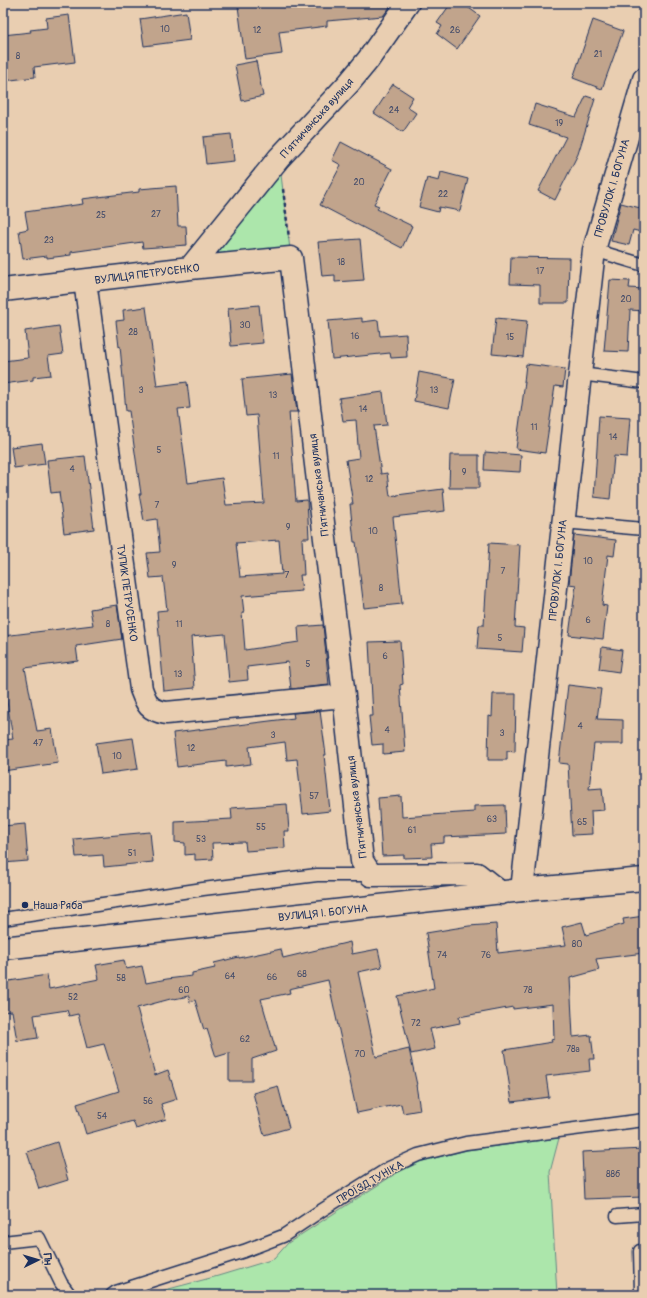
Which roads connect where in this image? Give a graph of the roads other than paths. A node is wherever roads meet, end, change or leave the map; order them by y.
1 (408, 3) edge
2 (644, 79) edge
3 (594, 250) junction
4 (292, 258) joint
5 (644, 265) edge
6 (190, 268) junction
7 (85, 281) junction
8 (3, 290) edge
9 (580, 374) junction
10 (644, 382) edge
11 (563, 522) junction
12 (644, 529) edge
13 (344, 696) junction
14 (371, 875) junction
15 (644, 878) edge
16 (511, 892) junction
17 (3, 919) edge
18 (3, 948) edge
19 (644, 1120) edge
20 (644, 1214) edge
21 (617, 1216) dead end
22 (3, 1242) edge
23 (644, 1251) edge
24 (641, 1292) dead end
25 (70, 1295) edge
26 (112, 1295) edge

1 - 6 street, Пʼятничанська вулиця
2 - 3 street, ПРОВУЛОК І. БОГУНА
3 - 5 lane, ПРОВУЛОК І. БОГУНА
3 - 9 street, ПРОВУЛОК І. БОГУНА
4 - 6 street, ВУЛИЦЯ ПЕТРУСЕНКО
4 - 13 street, Пʼятничанська вулиця
6 - 7 street, ВУЛИЦЯ ПЕТРУСЕНКО
7 - 8 street, ВУЛИЦЯ ПЕТРУСЕНКО
7 - 13 street, ТУПИК ПЕТРУСЕНКО
9 - 10 lane
9 - 11 street, ПРОВУЛОК І. БОГУНА
11 - 12 lane
11 - 16 street, ПРОВУЛОК І. БОГУНА
13 - 14 street, Пʼятничанська вулиця
14 - 16 street
14 - 17 lane
15 - 16 street, ВУЛИЦЯ І. БОГУНА
16 - 18 street, ВУЛИЦЯ І. БОГУНА
19 - 26 lane, ПРОЇЗД ТУНІКА
20 - 21 lane
22 - 25 lane
23 - 24 lane

